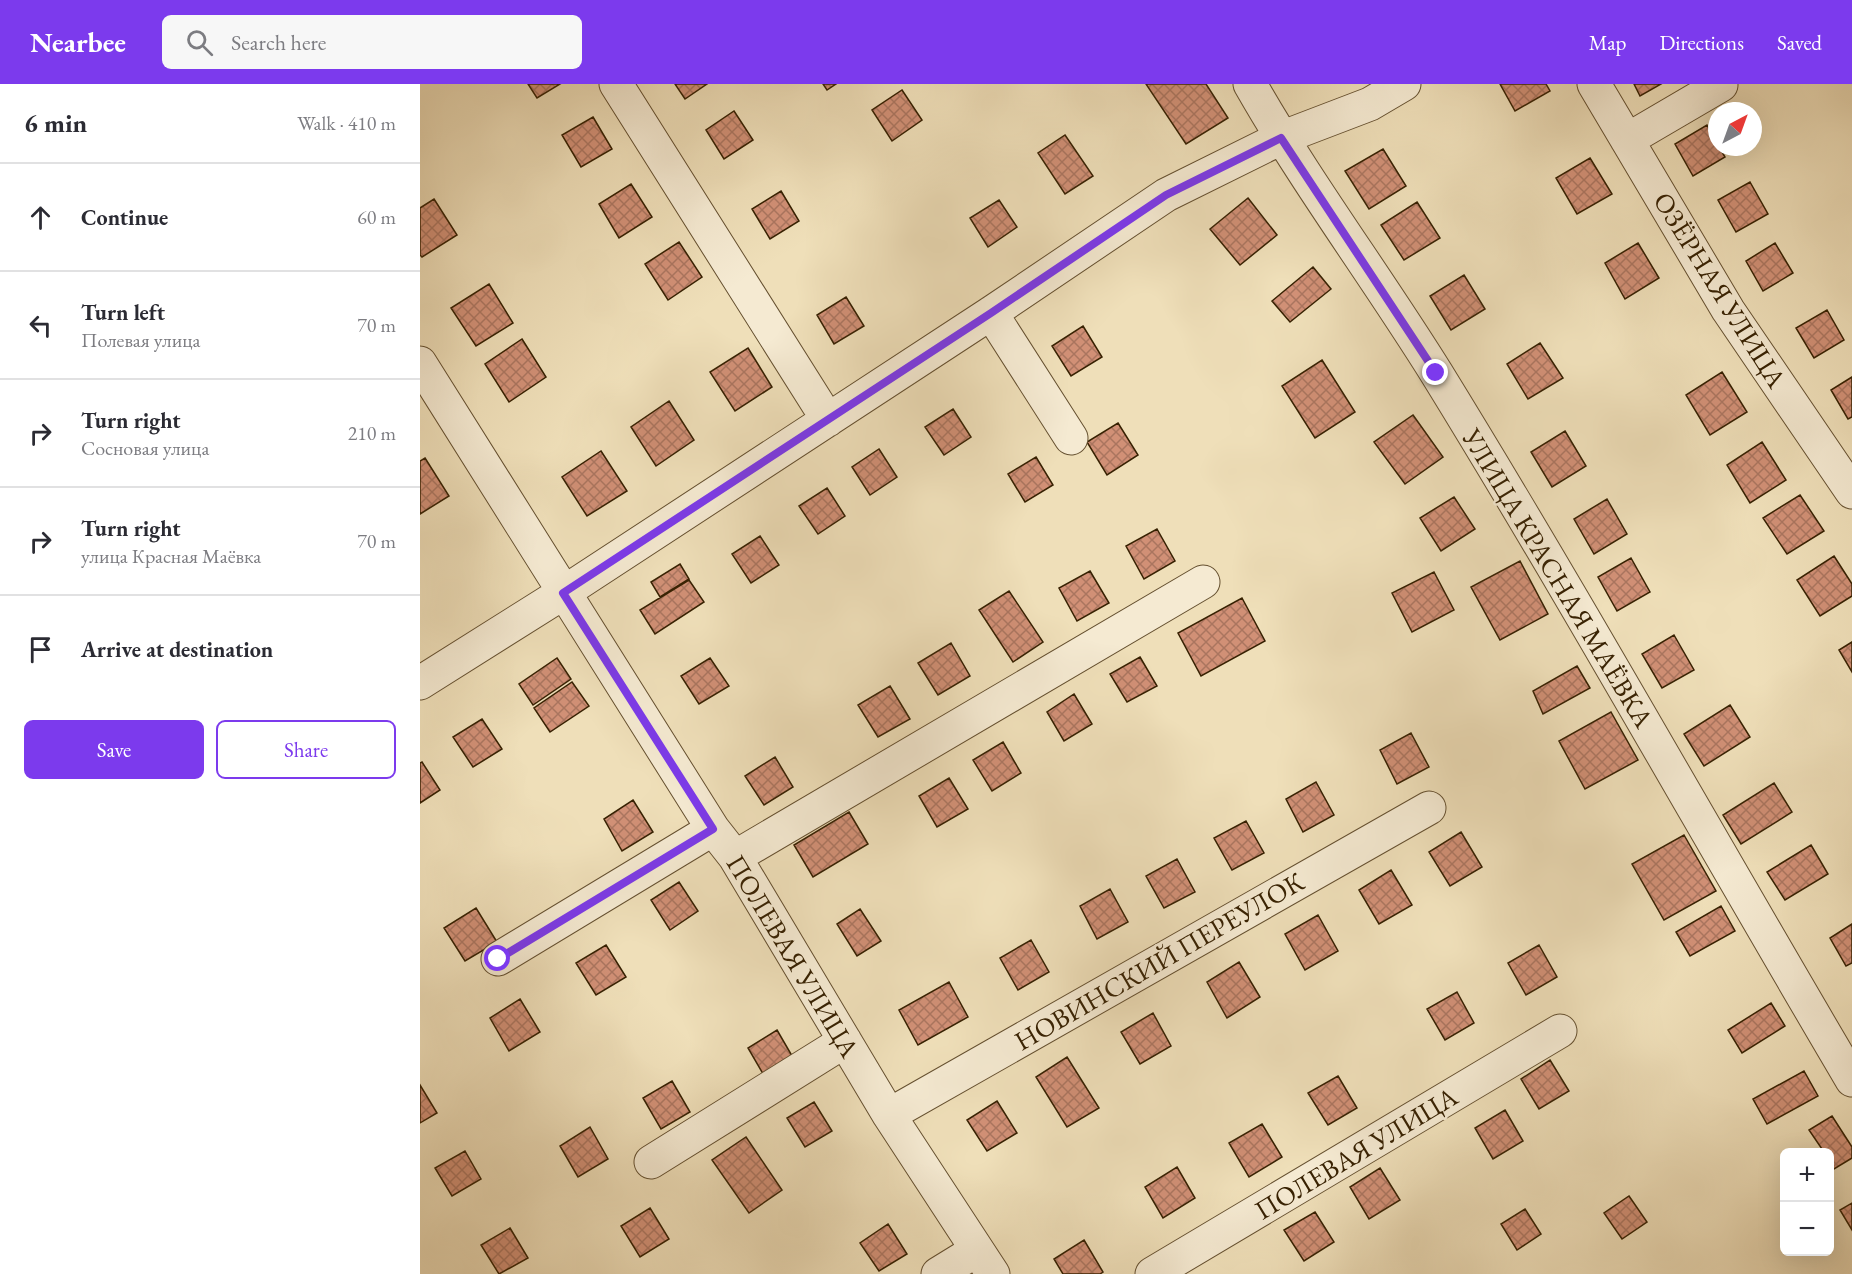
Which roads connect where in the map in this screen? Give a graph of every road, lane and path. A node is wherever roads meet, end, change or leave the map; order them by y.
1 (616, 84) edge
2 (1250, 84) edge
3 (1404, 84) edge
4 (1594, 84) edge
5 (1721, 85) edge
6 (1281, 138) junction
7 (1627, 140) junction
8 (991, 313) junction
9 (420, 363) edge
10 (828, 420) junction
11 (1071, 438) dead end
12 (1852, 492) edge
13 (1203, 582) dead end
14 (563, 593) junction
15 (420, 683) edge
16 (1429, 808) dead end
17 (713, 829) junction
18 (735, 857) junction
19 (498, 959) dead end
20 (1560, 1031) dead end
21 (845, 1041) junction
22 (1852, 1080) edge
23 (889, 1115) junction
24 (651, 1162) dead end
25 (985, 1262) edge
26 (938, 1274) edge
27 (1152, 1274) edge

1 - 10 street
2 - 6 street, УЛИЦА КРАСНАЯ МАЁВКА
3 - 6 street
4 - 7 street, ОЗЁРНАЯ УЛИЦА
5 - 7 street
6 - 8 street
6 - 22 street, УЛИЦА КРАСНАЯ МАЁВКА
7 - 12 street, ОЗЁРНАЯ УЛИЦА
8 - 10 street
8 - 11 street
9 - 14 street, ПОЛЕВАЯ УЛИЦА
10 - 14 street
13 - 18 street
14 - 15 street
14 - 17 street, ПОЛЕВАЯ УЛИЦА
16 - 23 street, НОВИНСКИЙ ПЕРЕУЛОК
17 - 18 street, ПОЛЕВАЯ УЛИЦА
17 - 19 street
18 - 21 street, ПОЛЕВАЯ УЛИЦА
20 - 27 street, ПОЛЕВАЯ УЛИЦА
21 - 23 street, ПОЛЕВАЯ УЛИЦА
21 - 24 street
23 - 25 street, ПОЛЕВАЯ УЛИЦА
25 - 26 street

